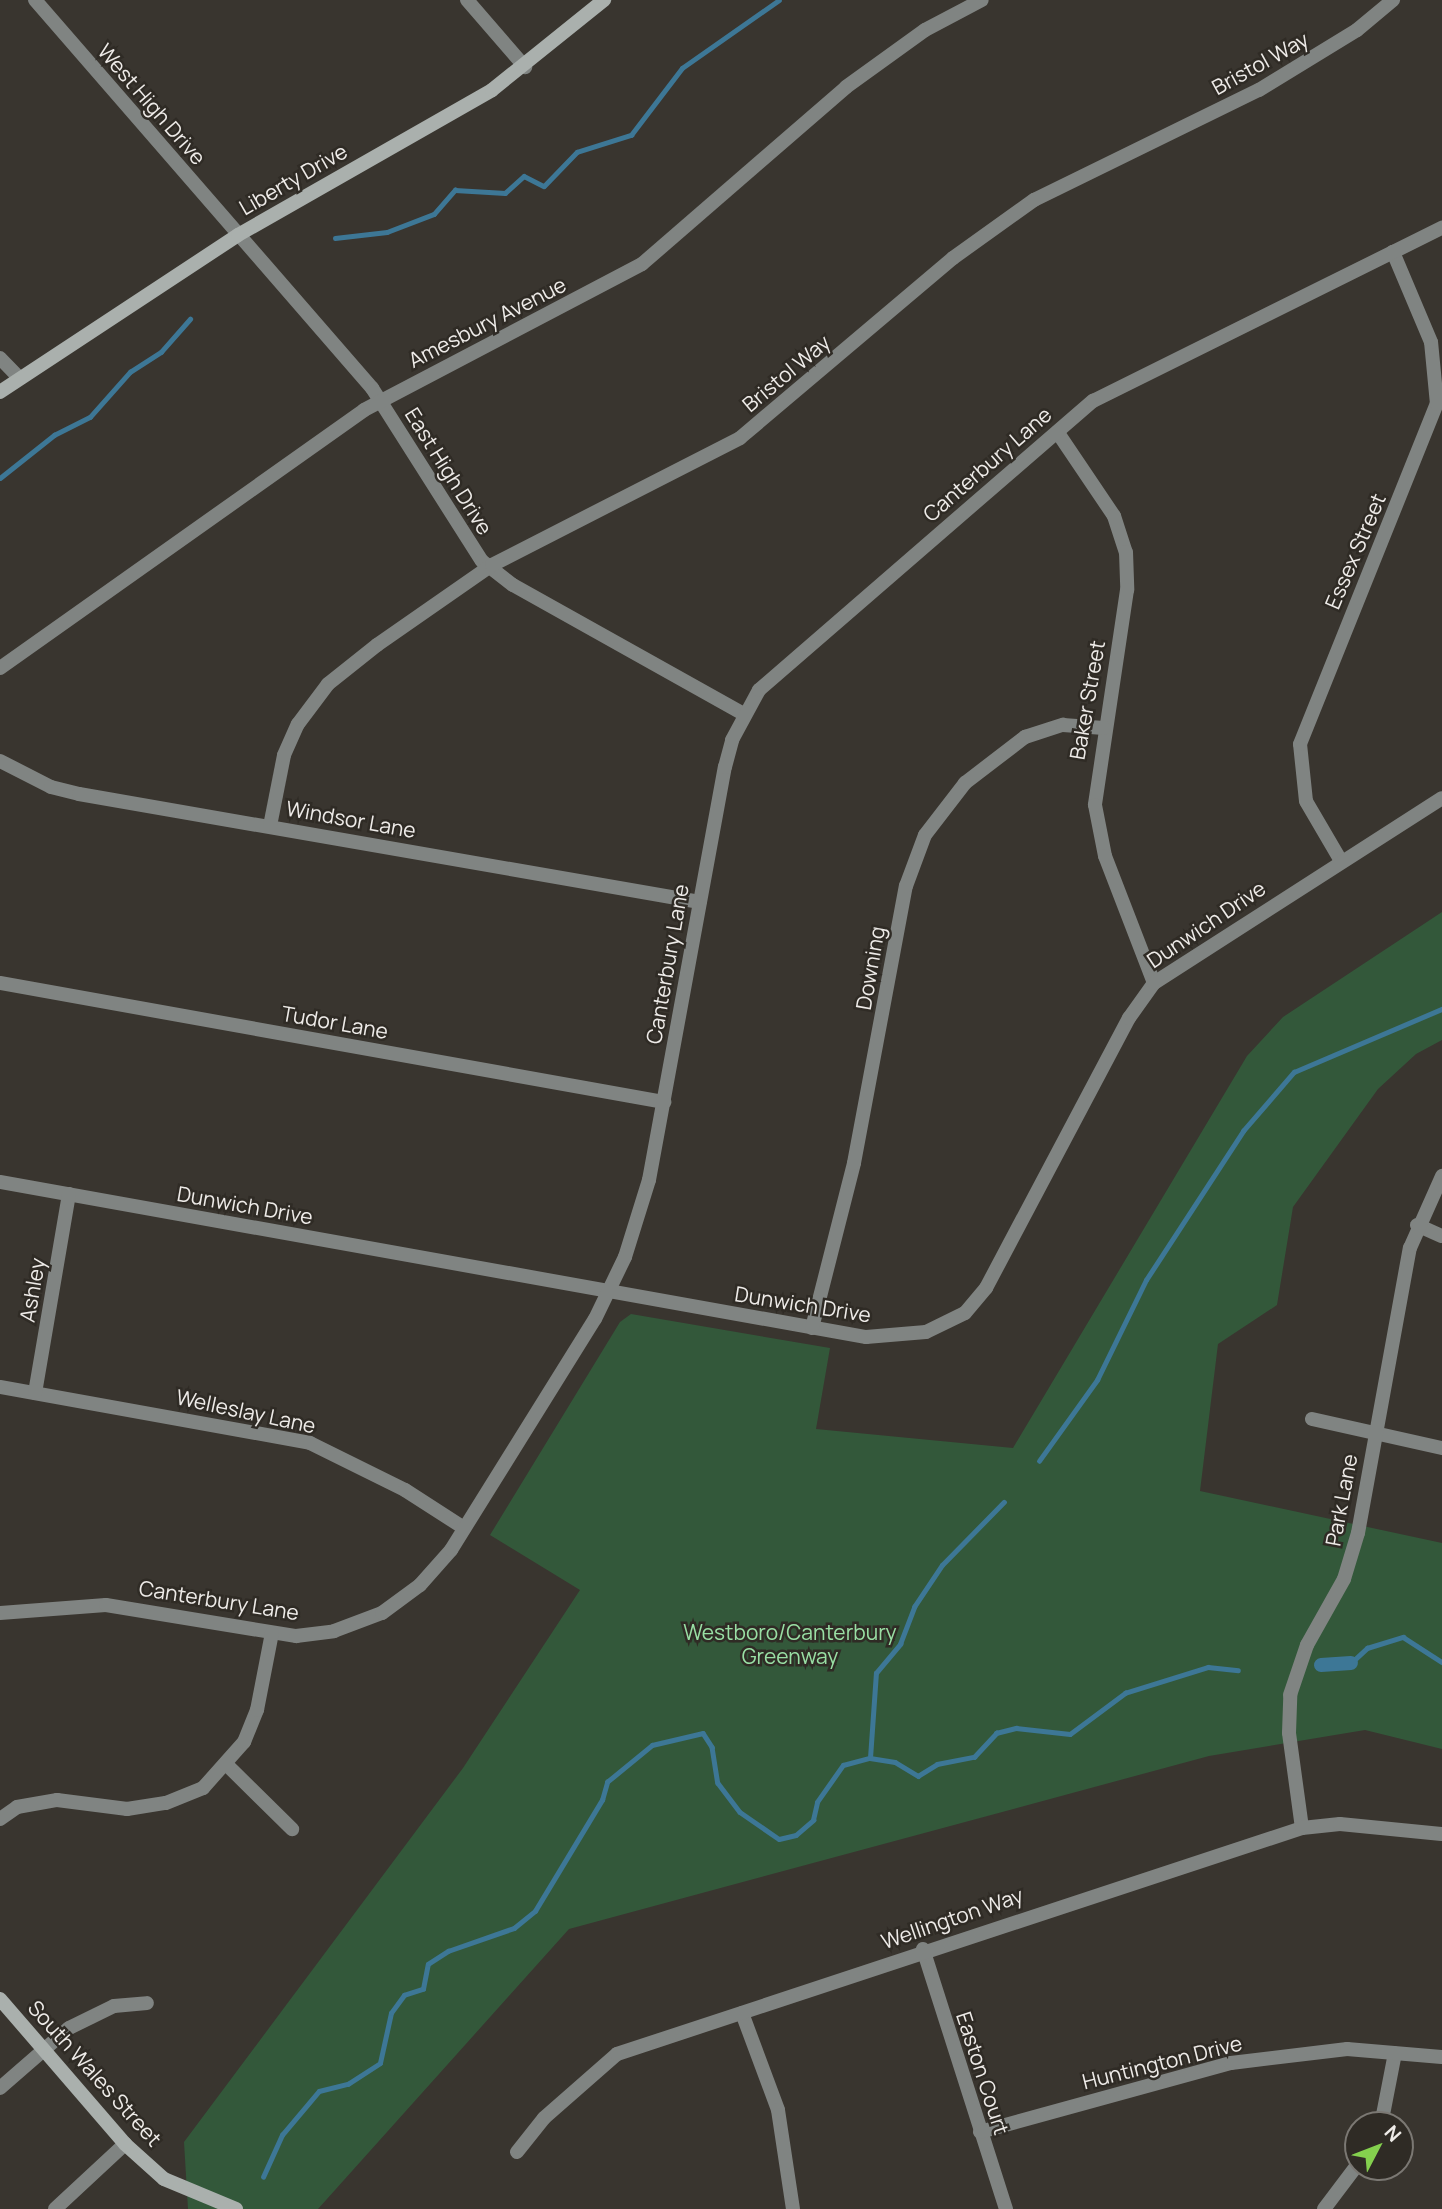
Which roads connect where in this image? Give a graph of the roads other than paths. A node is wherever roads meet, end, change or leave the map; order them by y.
1 (35, 0) edge
2 (467, 0) edge
3 (604, 0) edge
4 (982, 0) edge
5 (1393, 0) edge
6 (525, 67) junction
7 (1442, 228) edge
8 (238, 235) junction
9 (1393, 252) junction
10 (0, 358) edge
11 (19, 378) junction
12 (0, 392) edge
13 (381, 400) junction
14 (1058, 433) junction
15 (492, 565) junction
16 (0, 668) edge
17 (744, 714) junction
18 (1104, 728) junction
19 (0, 761) edge
20 (1442, 798) edge
21 (270, 826) junction
22 (1341, 861) junction
23 (700, 902) junction
24 (0, 983) edge
25 (1154, 983) junction
26 (664, 1102) junction
27 (1442, 1176) edge
28 (0, 1182) edge
29 (69, 1194) junction
30 (1417, 1225) junction
31 (1442, 1236) edge
32 (607, 1293) junction
33 (812, 1328) junction
34 (0, 1387) edge
35 (35, 1393) junction
36 (1312, 1419) dead end
37 (1375, 1436) junction
38 (1442, 1448) edge
39 (464, 1528) junction
40 (0, 1613) edge
41 (272, 1633) junction
42 (226, 1764) junction
43 (0, 1819) edge
44 (1302, 1828) junction
45 (292, 1829) dead end
46 (1442, 1835) edge
47 (923, 1950) junction
48 (0, 1999) edge
49 (147, 2003) dead end
50 (742, 2013) junction
51 (44, 2050) junction
52 (1395, 2053) junction
53 (1442, 2057) edge
54 (0, 2088) edge
55 (1384, 2111) edge
56 (980, 2132) junction
57 (125, 2144) junction
58 (517, 2152) dead end
59 (1345, 2181) edge
60 (55, 2209) edge
61 (236, 2209) edge
62 (793, 2209) edge
63 (1006, 2209) edge
64 (1324, 2209) edge

1 - 8 street, West High Drive
2 - 6 street
3 - 6 main road, Liberty Drive
4 - 13 street, Amesbury Avenue
5 - 15 street, Bristol Way
6 - 8 main road, Liberty Drive
7 - 9 street, Canterbury Lane
8 - 11 main road, Liberty Drive
8 - 13 street, East High Drive
9 - 14 street, Canterbury Lane
9 - 22 street, Essex Street
10 - 11 street
11 - 12 main road, Liberty Drive
13 - 15 street, East High Drive
13 - 16 street, Amesbury Avenue
14 - 17 street, Canterbury Lane
14 - 18 street, Baker Street
15 - 17 street, East High Drive
15 - 21 street, Bristol Way
17 - 23 street, Canterbury Lane
18 - 25 street, Baker Street
18 - 33 street, Downing
19 - 21 street, Windsor Lane
20 - 22 street, Dunwich Drive
21 - 23 street, Windsor Lane
22 - 25 street, Dunwich Drive
23 - 26 street, Canterbury Lane
24 - 26 street, Tudor Lane
25 - 33 street, Dunwich Drive
26 - 32 street, Canterbury Lane
27 - 30 street, Park Lane
28 - 29 street, Dunwich Drive
29 - 32 street, Dunwich Drive
29 - 35 street, Ashley
30 - 31 street
30 - 37 street, Park Lane
32 - 33 street, Dunwich Drive
32 - 39 street, Canterbury Lane
34 - 35 street, Welleslay Lane
35 - 39 street, Welleslay Lane
36 - 37 street
37 - 38 street
37 - 44 street, Park Lane
39 - 41 street, Canterbury Lane
40 - 41 street, Canterbury Lane
41 - 42 street
42 - 43 street
42 - 45 street
44 - 46 street, Wellington Way
44 - 47 street, Wellington Way
47 - 50 street, Wellington Way
47 - 56 street, Easton Court
48 - 51 main road, South Wales Street
49 - 51 street
50 - 58 street, Wellington Way
50 - 62 street
51 - 54 street
51 - 57 main road, South Wales Street
52 - 53 street, Huntington Drive
52 - 55 street
52 - 56 street, Huntington Drive
56 - 63 street, Easton Court
57 - 60 street
57 - 61 main road, South Wales Street
59 - 64 street

